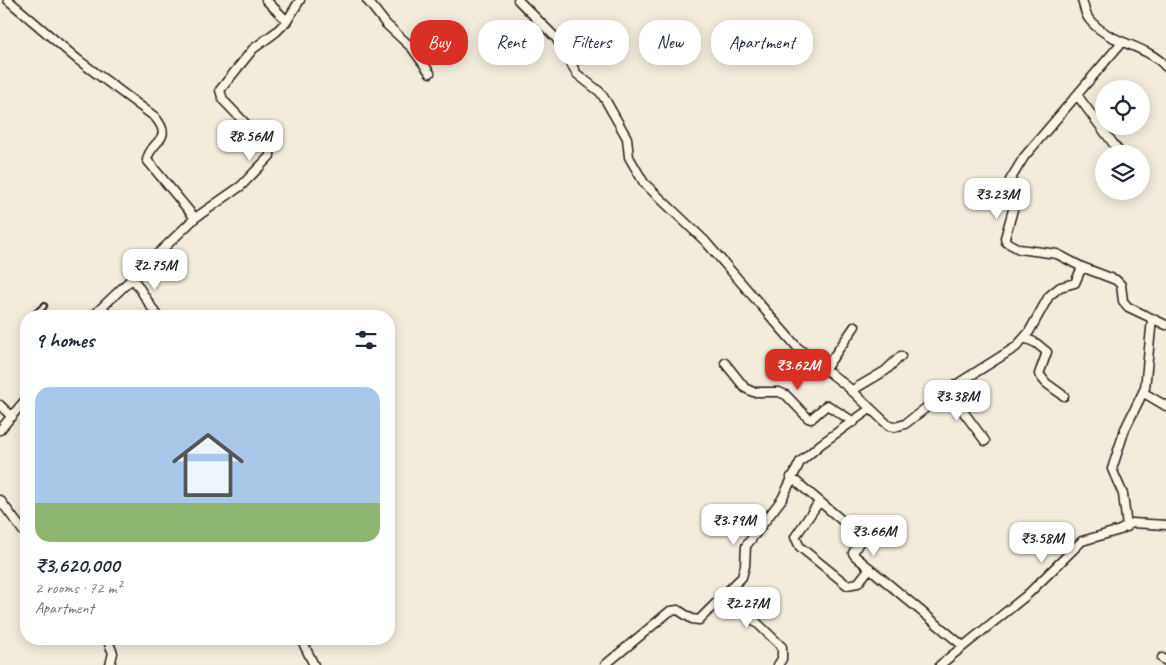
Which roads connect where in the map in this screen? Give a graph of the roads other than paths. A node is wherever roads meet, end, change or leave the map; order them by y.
1 (8, 0) edge
2 (266, 0) edge
3 (300, 0) edge
4 (367, 0) edge
5 (518, 0) edge
6 (1082, 0) edge
7 (287, 21) junction
8 (1122, 42) junction
9 (1166, 67) edge
10 (430, 73) dead end
11 (1077, 95) junction
12 (1114, 145) edge
13 (195, 218) junction
14 (1082, 267) junction
15 (133, 278) junction
16 (44, 306) dead end
17 (40, 310) edge
18 (99, 310) edge
19 (153, 310) edge
20 (1152, 319) junction
21 (1166, 325) edge
22 (855, 326) dead end
23 (1024, 338) junction
24 (901, 356) dead end
25 (725, 363) dead end
26 (825, 369) junction
27 (948, 390) junction
28 (852, 391) junction
29 (1144, 393) junction
30 (1064, 396) dead end
31 (0, 405) edge
32 (1166, 406) edge
33 (20, 407) edge
34 (870, 409) junction
35 (12, 417) junction
36 (854, 422) junction
37 (0, 430) edge
38 (985, 441) dead end
39 (791, 477) junction
40 (0, 500) edge
41 (819, 502) junction
42 (1166, 525) edge
43 (20, 527) edge
44 (1127, 527) junction
45 (870, 568) junction
46 (726, 594) junction
47 (110, 645) edge
48 (304, 645) edge
49 (963, 646) junction
50 (110, 665) edge
51 (314, 665) edge
52 (605, 665) edge
53 (778, 665) edge
54 (940, 665) edge

1 - 13 street
2 - 7 street
3 - 7 street
4 - 10 street
5 - 26 street
6 - 8 street
7 - 13 street
8 - 9 street
8 - 11 street
11 - 12 street
11 - 14 street
13 - 15 street
14 - 20 street
14 - 23 street
15 - 18 street
15 - 19 street
16 - 17 lane
20 - 21 street
20 - 29 street
22 - 26 street
23 - 27 street
23 - 30 street
24 - 28 street
25 - 36 street
26 - 28 street
27 - 34 street
27 - 38 street
28 - 34 street
29 - 32 street
29 - 44 street
31 - 35 street
33 - 35 street
34 - 36 street
35 - 37 street
36 - 39 street
39 - 41 street
39 - 46 street
40 - 43 street
41 - 45 street
41 - 45 street
42 - 44 street
44 - 49 street
45 - 49 street
46 - 52 street
46 - 53 street
47 - 50 street
48 - 51 street
49 - 54 street

